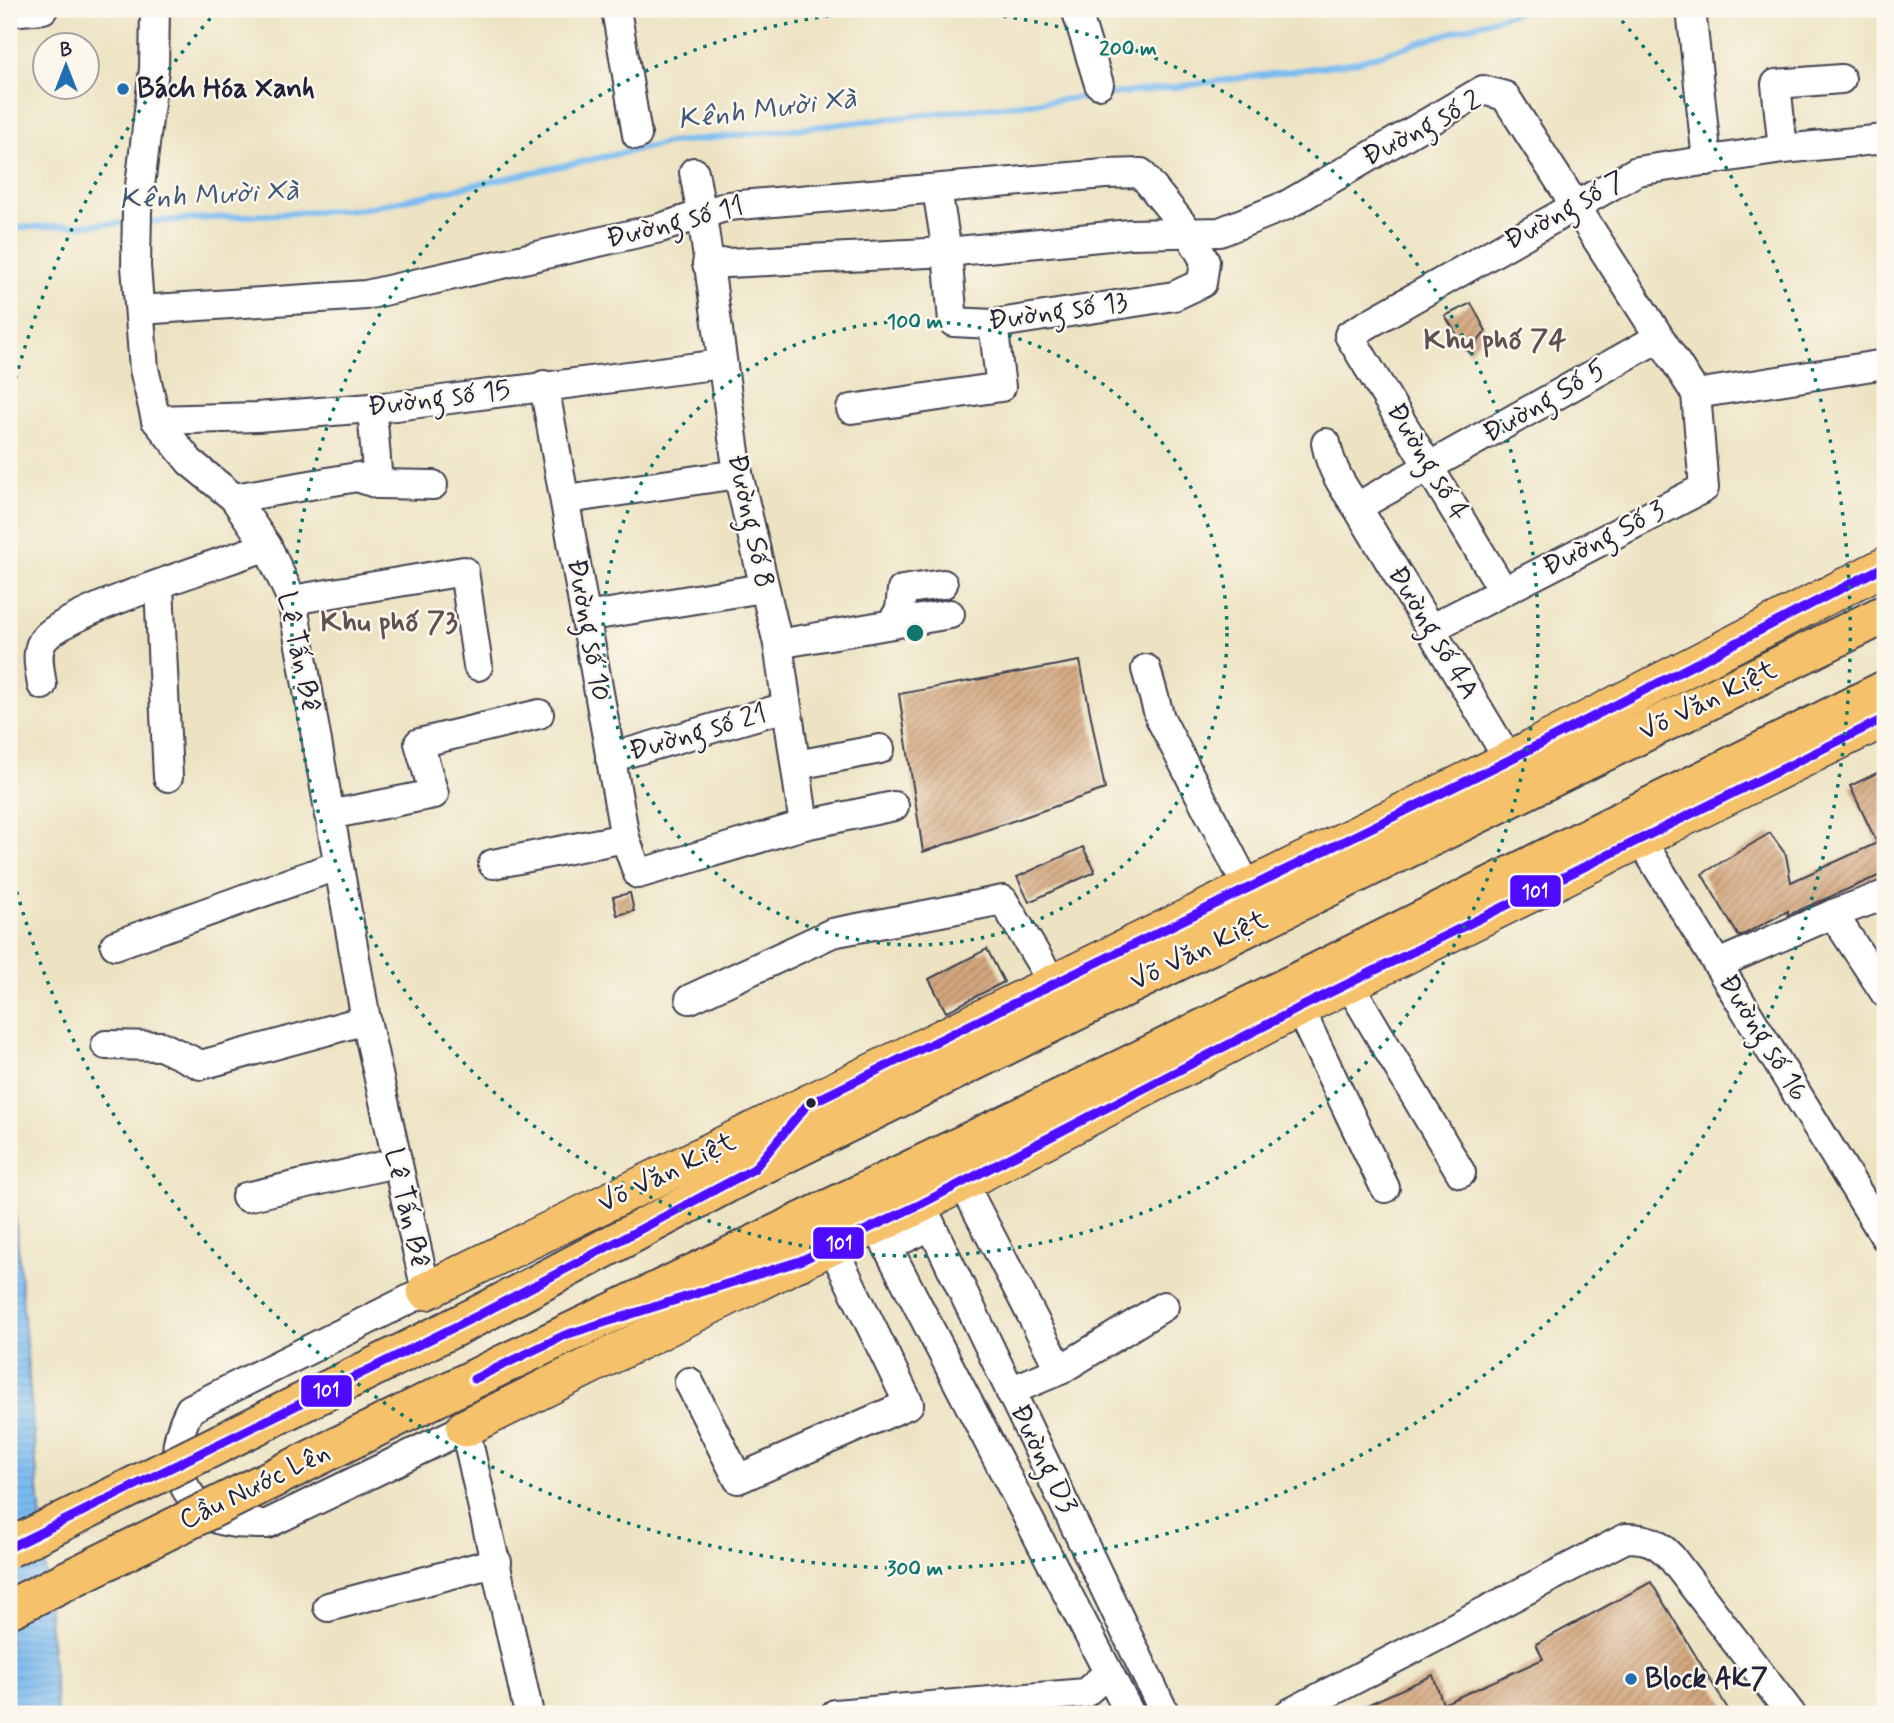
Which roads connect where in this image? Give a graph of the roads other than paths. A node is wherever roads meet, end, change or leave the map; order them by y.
1 (43, 9) edge
2 (155, 9) edge
3 (616, 9) edge
4 (1076, 9) edge
5 (1691, 9) edge
6 (9, 12) edge
7 (1841, 79) dead end
8 (1099, 84) dead end
9 (637, 135) dead end
10 (1885, 139) edge
11 (1783, 149) junction
12 (1707, 161) junction
13 (694, 172) dead end
14 (937, 189) junction
15 (1576, 204) junction
16 (702, 215) junction
17 (1187, 230) junction
18 (947, 252) junction
19 (707, 264) junction
20 (140, 310) junction
21 (993, 324) junction
22 (1349, 335) joint
23 (1658, 338) junction
24 (721, 364) junction
25 (1885, 364) edge
26 (544, 385) junction
27 (1696, 394) junction
28 (372, 408) junction
29 (851, 409) dead end
30 (156, 420) junction
31 (1326, 443) dead end
32 (1431, 467) junction
33 (738, 474) junction
34 (378, 484) junction
35 (433, 485) dead end
36 (1704, 488) joint
37 (234, 498) junction
38 (567, 499) junction
39 (1357, 507) junction
40 (267, 546) junction
41 (1885, 566) edge
42 (943, 584) dead end
43 (159, 586) junction
44 (763, 588) junction
45 (1503, 590) junction
46 (292, 600) junction
47 (950, 614) dead end
48 (1885, 614) edge
49 (584, 617) junction
50 (891, 624) junction
51 (1430, 629) junction
52 (778, 643) junction
53 (478, 666) dead end
54 (1146, 669) dead end
55 (42, 684) dead end
56 (1885, 690) edge
57 (786, 707) junction
58 (539, 715) dead end
59 (1885, 718) edge
60 (880, 749) dead end
61 (610, 758) junction
62 (1509, 760) junction
63 (797, 765) junction
64 (168, 776) dead end
65 (894, 806) dead end
66 (329, 816) junction
67 (804, 825) junction
68 (625, 838) junction
69 (1641, 840) junction
70 (493, 864) dead end
71 (337, 866) junction
72 (1248, 888) junction
73 (1885, 895) edge
74 (1833, 914) junction
75 (115, 945) dead end
76 (1718, 964) junction
77 (1349, 984) junction
78 (1054, 985) junction
79 (1885, 993) edge
80 (690, 999) dead end
81 (1299, 1008) junction
82 (366, 1020) junction
83 (106, 1045) dead end
84 (807, 1105) junction
85 (395, 1163) junction
86 (754, 1169) junction
87 (1461, 1173) dead end
88 (963, 1183) junction
89 (1385, 1188) dead end
90 (246, 1197) dead end
91 (926, 1215) junction
92 (882, 1236) junction
93 (1885, 1237) edge
94 (816, 1254) junction
95 (426, 1291) junction
96 (1164, 1306) dead end
97 (479, 1315) joint
98 (565, 1335) junction
99 (1060, 1370) junction
100 (689, 1382) dead end
101 (1010, 1391) junction
102 (465, 1428) junction
103 (176, 1465) junction
104 (9, 1548) edge
105 (497, 1562) junction
106 (328, 1607) dead end
107 (9, 1609) edge
108 (1108, 1673) junction
109 (529, 1714) edge
110 (835, 1714) edge
111 (1130, 1714) edge
112 (1165, 1714) edge
113 (1288, 1714) edge
114 (1791, 1714) edge

1 - 6 street
2 - 20 street, Lê Tấn Bê
3 - 9 street
4 - 8 street
5 - 12 street
7 - 11 street
10 - 11 street, Đường số 7
11 - 12 street, Đường số 7
12 - 15 street, Đường số 7
13 - 16 street, Đường Số 8
14 - 16 street, Đường số 11
14 - 17 street, Đường số 11
14 - 18 street
15 - 17 street, Đường số 2
15 - 22 street, Đường số 7
15 - 23 street, Đường số 2
16 - 19 street, Đường Số 8
16 - 20 street, Đường số 11
17 - 18 street, Đường số 2
17 - 21 street, Đường số 13
18 - 19 street
18 - 21 street, Đường số 13
19 - 24 street, Đường Số 8
20 - 30 street, Lê Tấn Bê
21 - 29 street
22 - 32 street, Đường số 4
23 - 27 street, Đường số 2
23 - 32 street, Đường Số 5
24 - 26 street, Đường số 15
24 - 33 street, Đường Số 8
25 - 27 street
26 - 28 street, Đường số 15
26 - 38 street, Đường số 10
27 - 36 street, Đường số 2
28 - 30 street, Đường số 15
28 - 34 street
30 - 37 street, Lê Tấn Bê
31 - 39 street, Đường số 4A
32 - 39 street, Đường Số 5
32 - 45 street, Đường số 4
33 - 38 street
33 - 44 street, Đường Số 8
34 - 35 street
34 - 37 street
36 - 45 street, Đường Số 3
37 - 40 street, Lê Tấn Bê
38 - 49 street, Đường số 10
39 - 51 street, Đường số 4A
40 - 43 street
40 - 46 street, Lê Tấn Bê
41 - 62 main road, Võ Văn Kiệt
42 - 50 street
43 - 55 street
43 - 64 street
44 - 49 street
44 - 52 street, Đường Số 8
45 - 51 street, Đường Số 3
46 - 53 street
46 - 66 street, Lê Tấn Bê
47 - 50 street
48 - 86 highway, Võ Văn Kiệt
49 - 61 street, Đường số 10
50 - 52 street
51 - 62 street, Đường số 4A
52 - 57 street, Đường Số 8
54 - 72 street
56 - 98 highway
57 - 61 street, Đường số 21
57 - 63 street, Đường Số 8
58 - 66 street
59 - 69 main road
60 - 63 street
61 - 68 street, Đường số 10
62 - 72 main road, Võ Văn Kiệt
63 - 67 street, Đường Số 8
65 - 67 street
66 - 71 street, Lê Tấn Bê
67 - 68 street, Đường số 10
68 - 70 street
69 - 76 street, Đường số 16
69 - 77 main road
71 - 75 street
71 - 82 street, Lê Tấn Bê
72 - 78 main road, Võ Văn Kiệt
73 - 74 street
74 - 76 street
74 - 79 street
76 - 93 street, Đường số 16
77 - 81 main road
77 - 87 street
78 - 80 street
78 - 84 main road, Võ Văn Kiệt
81 - 88 main road
81 - 89 street
82 - 83 street
82 - 85 street, Lê Tấn Bê
84 - 86 highway
84 - 95 main road, Võ Văn Kiệt
85 - 90 street
85 - 95 street, Lê Tấn Bê
86 - 97 highway, Võ Văn Kiệt
88 - 91 main road
88 - 99 street
91 - 92 main road
91 - 101 street, Đường D3
92 - 94 main road
92 - 108 street, Đường D3
94 - 98 highway
94 - 100 street
94 - 102 main road
95 - 103 street
96 - 99 street
97 - 103 highway, Cầu Nước Lên, bridge
98 - 107 highway, Cầu Nước Lên, bridge
99 - 101 street
101 - 112 street, Đường D3
102 - 103 street
102 - 105 street
103 - 104 highway, Cầu Nước Lên, bridge
105 - 106 street
105 - 109 street
108 - 110 street
108 - 111 street, Đường D3
113 - 114 street

